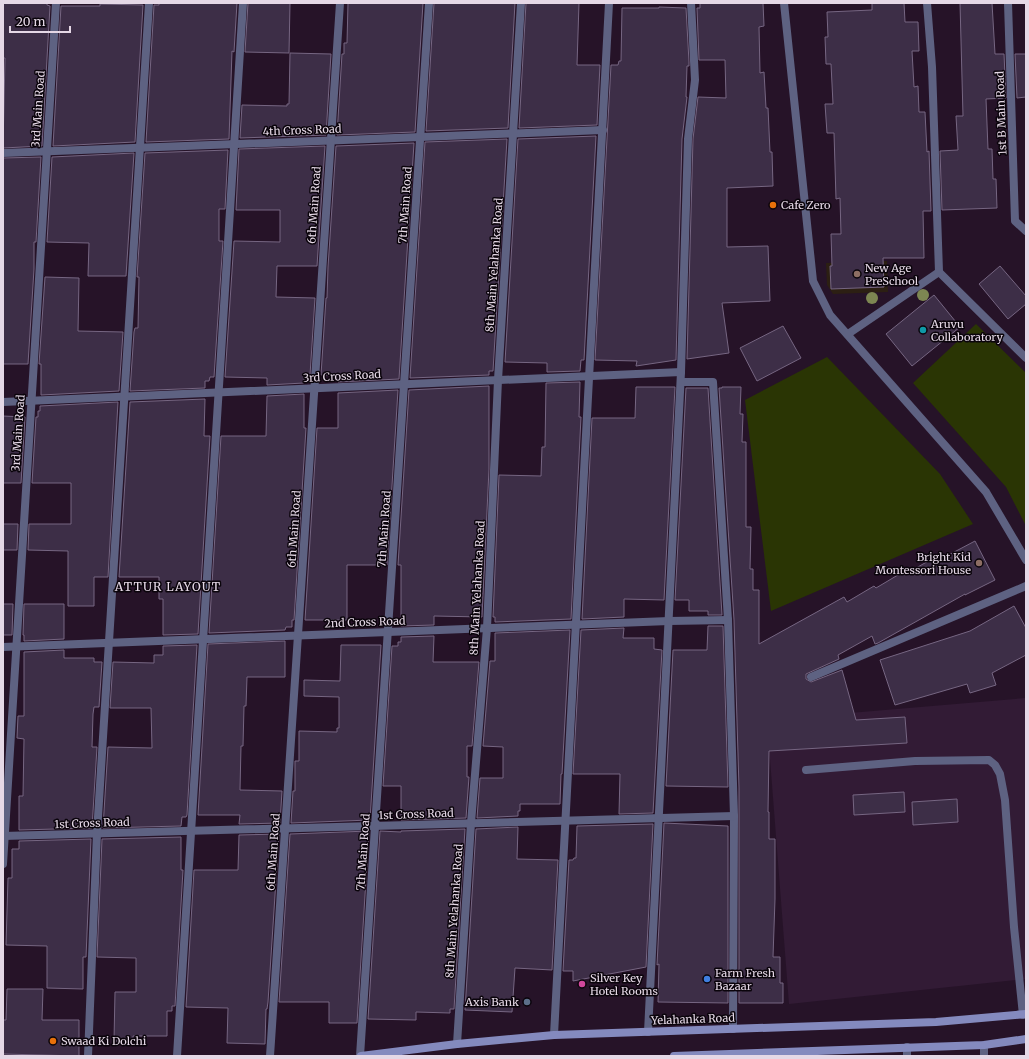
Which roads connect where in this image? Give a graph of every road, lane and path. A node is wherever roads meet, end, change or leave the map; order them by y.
1 (56, 3) edge
2 (149, 3) edge
3 (242, 3) edge
4 (340, 3) edge
5 (429, 3) edge
6 (521, 3) edge
7 (609, 3) edge
8 (691, 3) edge
9 (784, 3) edge
10 (927, 3) edge
11 (1008, 3) edge
12 (603, 130) junction
13 (513, 133) junction
14 (421, 137) junction
15 (330, 140) junction
16 (234, 144) junction
17 (140, 148) junction
18 (47, 152) junction
19 (3, 153) edge
20 (1026, 231) edge
21 (939, 272) junction
22 (848, 334) junction
23 (1026, 358) edge
24 (681, 372) junction
25 (589, 376) junction
26 (498, 380) junction
27 (681, 382) junction
28 (404, 384) junction
29 (314, 388) junction
30 (218, 392) junction
31 (124, 397) junction
32 (31, 401) junction
33 (3, 402) edge
34 (1026, 560) edge
35 (1026, 586) edge
36 (728, 620) junction
37 (669, 621) junction
38 (576, 624) junction
39 (487, 628) junction
40 (388, 632) junction
41 (298, 635) junction
42 (203, 639) junction
43 (109, 642) junction
44 (16, 646) junction
45 (3, 647) edge
46 (811, 677) dead end
47 (806, 770) dead end
48 (734, 816) junction
49 (658, 818) junction
50 (565, 820) junction
51 (471, 823) junction
52 (376, 826) junction
53 (285, 828) junction
54 (191, 831) junction
55 (97, 833) junction
56 (4, 836) edge
57 (3, 864) edge
58 (1024, 1015) edge
59 (733, 1029) junction
60 (648, 1032) junction
61 (554, 1035) junction
62 (1026, 1039) edge
63 (456, 1044) junction
64 (984, 1045) junction
65 (907, 1052) edge
66 (869, 1053) edge
67 (88, 1056) edge
68 (177, 1056) edge
69 (270, 1056) edge
70 (360, 1056) edge
71 (674, 1056) edge
72 (984, 1056) edge

1 - 18 street, 3rd Main Road
2 - 17 street
3 - 16 street
4 - 15 street, 6th Main Road
5 - 14 street, 7th Main Road
6 - 13 street, 8th Main Yelahanka Road
7 - 12 street
8 - 24 street
9 - 22 street
10 - 21 street
11 - 20 street, 1st B Main Road
12 - 13 street, 4th Cross Road
12 - 25 street
13 - 14 street, 4th Cross Road
13 - 26 street, 8th Main Yelahanka Road
14 - 15 street, 4th Cross Road
14 - 28 street, 7th Main Road
15 - 16 street, 4th Cross Road
15 - 29 street, 6th Main Road
16 - 17 street, 4th Cross Road
16 - 30 street
17 - 18 street, 4th Cross Road
17 - 31 street
18 - 19 street, 4th Cross Road
18 - 32 street, 3rd Main Road
21 - 22 street
21 - 23 street
22 - 34 street
24 - 25 street, 3rd Cross Road
24 - 27 street
25 - 26 street, 3rd Cross Road
25 - 38 street
26 - 28 street, 3rd Cross Road
26 - 39 street, 8th Main Yelahanka Road
27 - 36 street
27 - 37 street
28 - 29 street, 3rd Cross Road
28 - 40 street, 7th Main Road
29 - 30 street, 3rd Cross Road
29 - 41 street, 6th Main Road
30 - 31 street, 3rd Cross Road
30 - 42 street
31 - 32 street, 3rd Cross Road
31 - 43 street
32 - 33 street, 3rd Cross Road
32 - 44 street, 3rd Main Road
35 - 46 street
36 - 37 street, 2nd Cross Road
36 - 48 street
37 - 38 street, 2nd Cross Road
37 - 49 street
38 - 39 street, 2nd Cross Road
38 - 50 street
39 - 40 street, 2nd Cross Road
39 - 51 street, 8th Main Yelahanka Road
40 - 41 street, 2nd Cross Road
40 - 52 street, 7th Main Road
41 - 42 street, 2nd Cross Road
41 - 53 street, 6th Main Road
42 - 43 street, 2nd Cross Road
42 - 54 street
43 - 44 street, 2nd Cross Road
43 - 55 street
44 - 45 street, 2nd Cross Road
44 - 56 street, 3rd Main Road
47 - 58 street
48 - 49 street, 1st Cross Road
48 - 59 street
49 - 50 street, 1st Cross Road
49 - 60 street
50 - 51 street, 1st Cross Road
50 - 61 street
51 - 52 street, 1st Cross Road
51 - 63 street, 8th Main Yelahanka Road
52 - 53 street, 1st Cross Road
52 - 70 street, 7th Main Road
53 - 54 street, 1st Cross Road
53 - 69 street, 6th Main Road
54 - 55 street, 1st Cross Road
54 - 68 street
55 - 56 street, 1st Cross Road
55 - 67 street
56 - 57 street, 3rd Main Road
58 - 59 main road, Yelahanka Road
59 - 60 main road, Yelahanka Road
60 - 61 main road, Yelahanka Road
61 - 63 main road, Yelahanka Road
62 - 64 main road
63 - 70 main road, Yelahanka Road
64 - 65 main road
64 - 72 street
65 - 66 main road
66 - 71 main road

